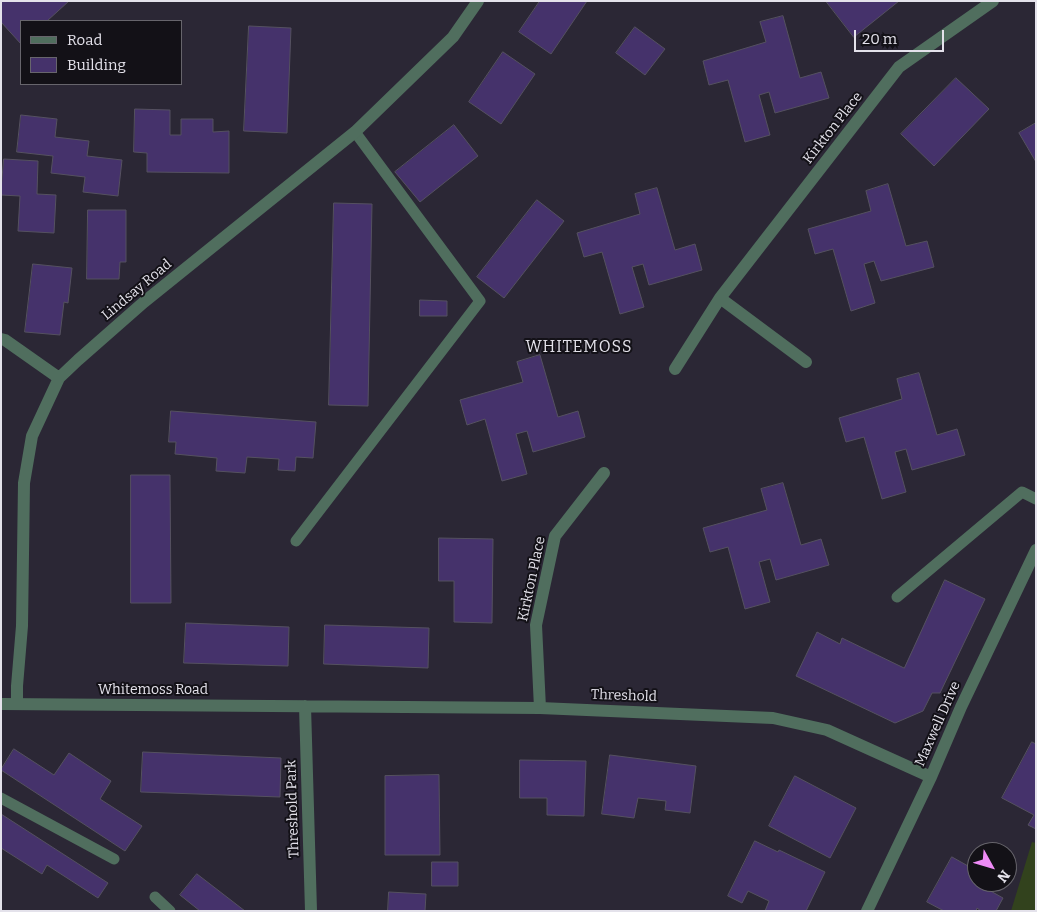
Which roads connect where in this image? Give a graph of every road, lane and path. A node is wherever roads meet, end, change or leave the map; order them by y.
1 (478, 1) edge
2 (993, 1) edge
3 (355, 132) junction
4 (720, 298) junction
5 (1, 339) edge
6 (806, 362) dead end
7 (675, 369) dead end
8 (59, 378) junction
9 (604, 473) dead end
10 (1036, 499) edge
11 (296, 541) dead end
12 (1036, 550) edge
13 (897, 596) dead end
14 (1, 704) edge
15 (17, 704) junction
16 (305, 706) junction
17 (540, 708) junction
18 (931, 777) junction
19 (1, 798) edge
20 (114, 859) dead end
21 (155, 897) dead end
22 (170, 911) edge
23 (311, 911) edge
24 (867, 911) edge

1 - 3 street, Lindsay Road
2 - 4 street, Kirkton Place
3 - 8 street, Lindsay Road
3 - 11 lane
4 - 6 street
4 - 7 street, Kirkton Place
5 - 8 street
8 - 15 street, Lindsay Road
9 - 17 street, Kirkton Place
10 - 13 lane
12 - 18 street, Maxwell Drive
14 - 15 street, Whitemoss Road
15 - 16 street, Whitemoss Road
16 - 17 street, Threshold
16 - 23 street, Threshold Park
17 - 18 street, Threshold
18 - 24 street, Maxwell Drive
19 - 20 lane
21 - 22 lane

